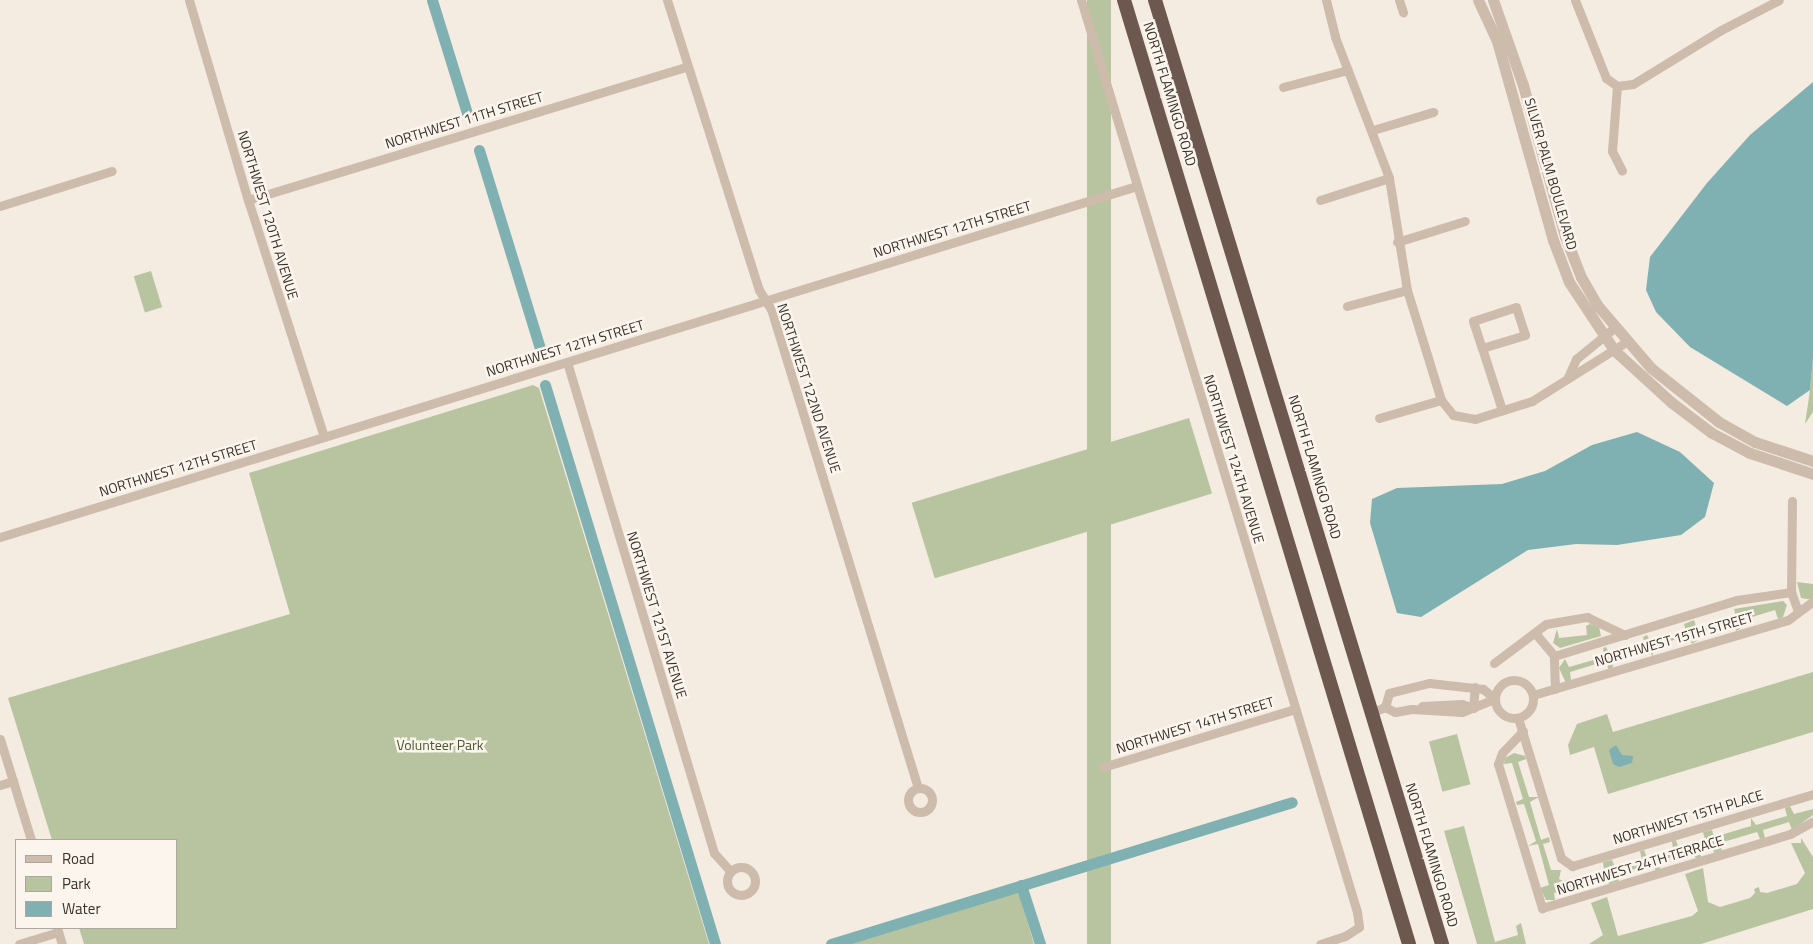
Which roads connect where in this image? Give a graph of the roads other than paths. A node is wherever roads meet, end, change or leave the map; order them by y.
1 (189, 0) edge
2 (667, 0) edge
3 (1081, 0) edge
4 (1124, 0) edge
5 (1155, 0) edge
6 (1326, 0) edge
7 (1399, 0) edge
8 (1478, 0) edge
9 (1493, 0) edge
10 (1575, 0) edge
11 (1779, 0) edge
12 (1403, 12) dead end
13 (687, 67) junction
14 (1348, 70) junction
15 (1617, 86) junction
16 (1283, 87) dead end
17 (1433, 112) dead end
18 (1373, 130) junction
19 (112, 171) dead end
20 (1622, 171) dead end
21 (1389, 178) junction
22 (1137, 186) junction
23 (248, 200) junction
24 (1320, 200) dead end
25 (0, 206) edge
26 (1466, 221) dead end
27 (1397, 242) junction
28 (1407, 290) junction
29 (766, 300) junction
30 (1346, 306) dead end
31 (1614, 328) junction
32 (1604, 336) junction
33 (1626, 342) junction
34 (1482, 348) junction
35 (1614, 350) junction
36 (566, 362) junction
37 (1568, 377) junction
38 (1441, 400) junction
39 (1502, 410) junction
40 (1379, 418) dead end
41 (324, 437) junction
42 (1813, 461) edge
43 (1813, 474) edge
44 (1792, 501) dead end
45 (0, 537) edge
46 (1791, 592) junction
47 (1813, 601) edge
48 (1798, 610) junction
49 (1535, 632) junction
50 (1625, 634) junction
51 (1554, 656) junction
52 (1494, 663) dead end
53 (1475, 687) junction
54 (1555, 689) junction
55 (1533, 695) junction
56 (1495, 699) junction
57 (1474, 708) junction
58 (1295, 709) junction
59 (1378, 710) junction
60 (1518, 718) junction
61 (1524, 732) junction
62 (0, 739) edge
63 (1103, 768) dead end
64 (13, 781) junction
65 (0, 785) edge
66 (918, 788) dead end
67 (1813, 794) edge
68 (1813, 821) edge
69 (31, 839) edge
70 (731, 872) dead end
71 (57, 930) edge
72 (19, 944) edge
73 (62, 944) edge
74 (1320, 944) edge
75 (1409, 944) edge
76 (1442, 944) edge

1 - 23 street, NORTHWEST 120TH AVENUE
2 - 13 street, NORTHWEST 122ND AVENUE
3 - 22 street, NORTHWEST 124TH AVENUE
4 - 75 highway, NORTH FLAMINGO ROAD
5 - 59 highway, NORTH FLAMINGO ROAD
6 - 14 street
7 - 12 street
8 - 32 street, SILVER PALM BOULEVARD
9 - 31 street, SILVER PALM BOULEVARD
10 - 15 street
11 - 15 street
13 - 23 street, NORTHWEST 11TH STREET
13 - 29 street, NORTHWEST 122ND AVENUE
14 - 16 street
14 - 18 street
15 - 20 street
17 - 18 street
18 - 21 street
19 - 25 street
21 - 24 street
21 - 27 street
22 - 29 street, NORTHWEST 12TH STREET
22 - 58 street, NORTHWEST 124TH AVENUE
23 - 41 street, NORTHWEST 120TH AVENUE
26 - 27 street
27 - 28 street
28 - 30 street
28 - 38 street
29 - 36 street, NORTHWEST 12TH STREET
29 - 66 street, NORTHWEST 122ND AVENUE
31 - 32 street
31 - 33 street, SILVER PALM BOULEVARD
32 - 35 street, SILVER PALM BOULEVARD
32 - 37 street
33 - 35 street
33 - 42 street, SILVER PALM BOULEVARD
34 - 34 street
34 - 39 street
35 - 37 street
35 - 43 street, SILVER PALM BOULEVARD
36 - 41 street, NORTHWEST 12TH STREET
36 - 70 street, NORTHWEST 121ST AVENUE
37 - 39 street
38 - 39 street
38 - 40 street
41 - 45 street, NORTHWEST 12TH STREET
44 - 46 street
46 - 48 street
46 - 50 street, NORTHWEST 15TH STREET
47 - 48 street, NORTHWEST 15TH STREET
48 - 54 street, NORTHWEST 15TH STREET
49 - 50 street, NORTHWEST 15TH STREET
49 - 51 street
49 - 52 street, NORTHWEST 15TH STREET
50 - 51 street, NORTHWEST 15TH STREET
51 - 54 street
53 - 56 street
53 - 57 street
53 - 59 street
54 - 55 street, NORTHWEST 15TH STREET
55 - 56 street
55 - 60 street
56 - 57 street
56 - 60 street
57 - 59 street
58 - 63 street, NORTHWEST 14TH STREET
58 - 74 street, NORTHWEST 124TH AVENUE
59 - 76 highway, NORTH FLAMINGO ROAD
60 - 61 street
61 - 67 street, NORTHWEST 15TH PLACE
61 - 68 street, NORTHWEST 24TH TERRACE
62 - 64 street
64 - 65 street
64 - 69 street
71 - 72 street
71 - 73 street

